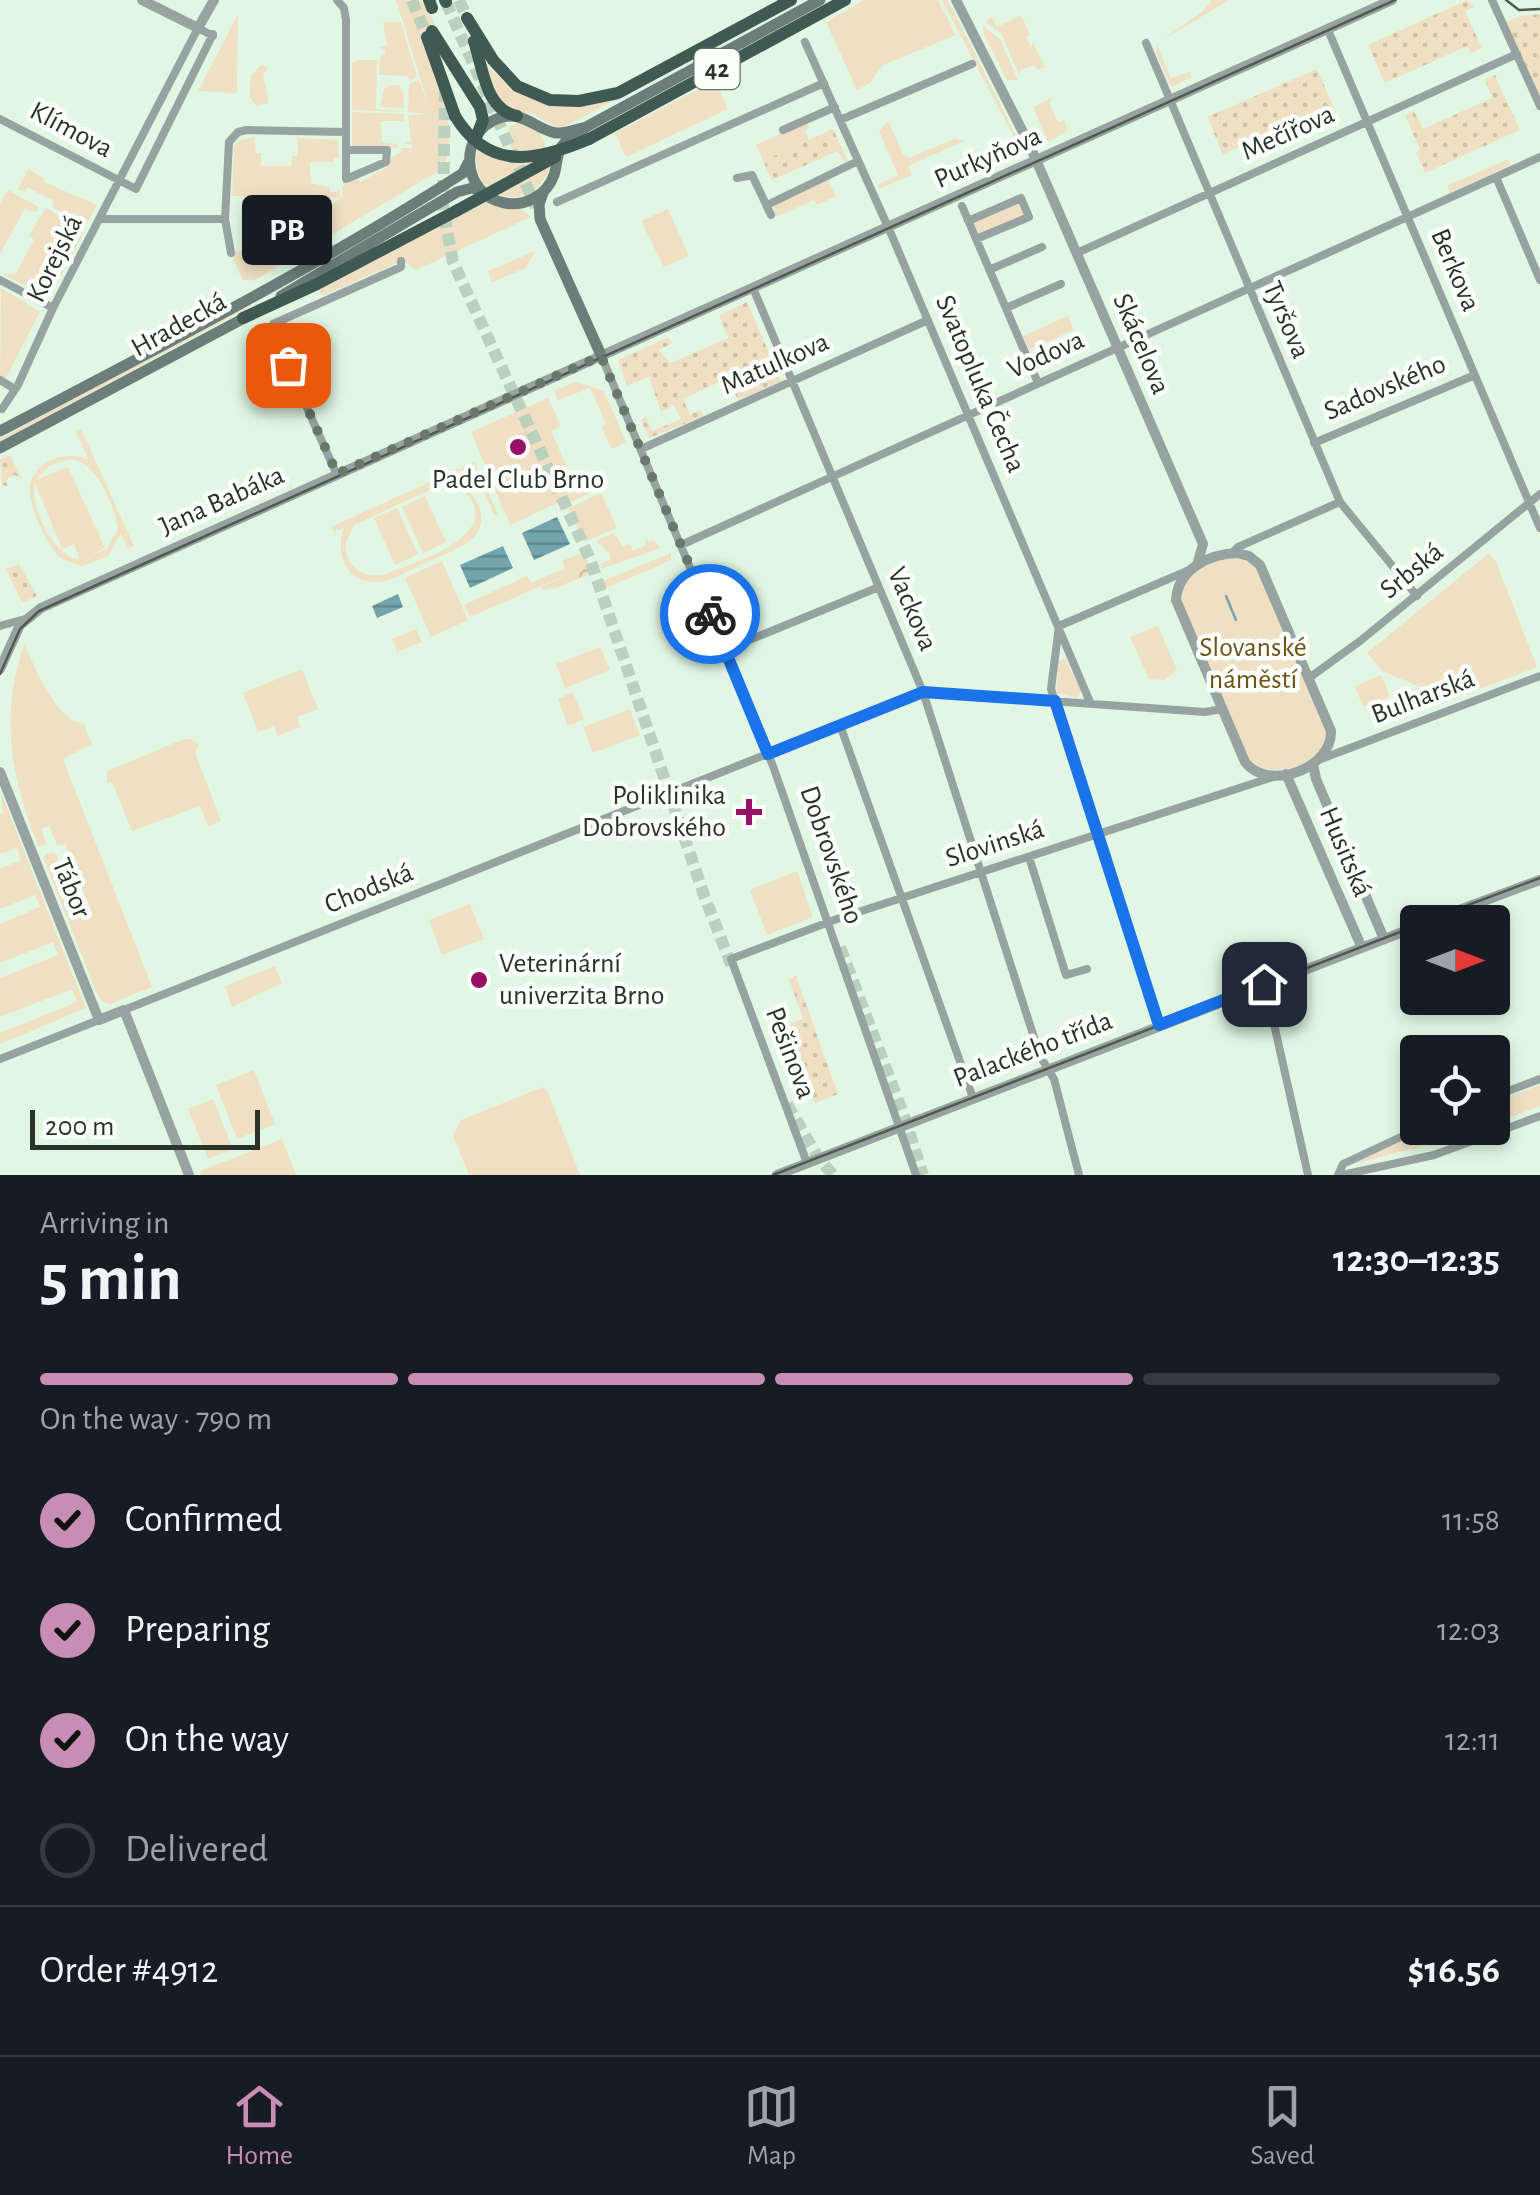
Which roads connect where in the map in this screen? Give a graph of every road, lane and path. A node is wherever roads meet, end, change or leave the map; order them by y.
1 (142, 0) edge
2 (214, 0) edge
3 (337, 0) edge
4 (792, 0) edge
5 (820, 0) edge
6 (846, 0) edge
7 (956, 0) edge
8 (1392, 0) edge
9 (1492, 0) edge
10 (198, 28) junction
11 (1328, 30) junction
12 (805, 42) dead end
13 (1146, 43) dead end
14 (1517, 54) junction
15 (972, 64) dead end
16 (824, 83) junction
17 (1170, 101) junction
18 (1540, 106) edge
19 (834, 107) junction
20 (517, 116) junction
21 (0, 119) edge
22 (840, 120) junction
23 (1368, 122) junction
24 (540, 126) junction
25 (783, 130) dead end
26 (346, 132) junction
27 (587, 133) junction
28 (476, 135) junction
29 (346, 150) junction
30 (470, 154) junction
31 (1540, 157) edge
32 (858, 161) junction
33 (1037, 161) junction
34 (556, 164) junction
35 (1496, 177) junction
36 (737, 178) dead end
37 (121, 182) junction
38 (546, 188) junction
39 (483, 192) junction
40 (1209, 194) junction
41 (556, 202) dead end
42 (514, 204) junction
43 (767, 205) junction
44 (962, 206) dead end
45 (771, 215) dead end
46 (1407, 217) junction
47 (226, 218) junction
48 (99, 219) junction
49 (540, 219) junction
50 (968, 221) junction
51 (887, 228) junction
52 (976, 239) junction
53 (1042, 247) dead end
54 (231, 253) dead end
55 (1077, 253) junction
56 (402, 262) dead end
57 (989, 270) junction
58 (0, 280) edge
59 (1540, 280) edge
60 (1061, 284) dead end
61 (753, 288) junction
62 (1249, 288) junction
63 (53, 308) junction
64 (1006, 308) junction
65 (243, 318) junction
66 (928, 320) junction
67 (1118, 348) junction
68 (601, 356) junction
69 (1475, 375) junction
70 (0, 380) edge
71 (793, 381) junction
72 (1038, 383) junction
73 (13, 388) junction
74 (2, 409) edge
75 (968, 414) junction
76 (0, 431) edge
77 (1314, 443) junction
78 (0, 448) edge
79 (641, 449) junction
80 (337, 474) junction
81 (832, 476) junction
82 (1540, 494) edge
83 (1340, 502) junction
84 (1529, 503) junction
85 (1540, 528) edge
86 (1203, 544) junction
87 (681, 545) junction
88 (1227, 554) junction
89 (1192, 568) junction
90 (1166, 578) junction
91 (878, 587) junction
92 (1417, 596) junction
93 (1175, 597) junction
94 (25, 619) junction
95 (0, 626) edge
96 (1060, 626) junction
97 (724, 650) junction
98 (0, 669) edge
99 (1540, 676) edge
100 (1309, 678) junction
101 (923, 692) junction
102 (1055, 701) junction
103 (1090, 702) junction
104 (1222, 709) junction
105 (840, 726) junction
106 (768, 754) junction
107 (1317, 762) junction
108 (0, 772) edge
109 (1286, 774) junction
110 (1274, 777) junction
111 (1098, 835) junction
112 (1029, 857) junction
113 (982, 872) junction
114 (1540, 880) edge
115 (902, 897) junction
116 (1473, 905) edge
117 (828, 922) junction
118 (1400, 933) edge
119 (1384, 939) junction
120 (1362, 948) junction
121 (730, 959) joint
122 (1087, 969) dead end
123 (1264, 984) junction
124 (124, 1010) junction
125 (99, 1020) junction
126 (1159, 1025) junction
127 (0, 1058) edge
128 (1047, 1069) junction
129 (1540, 1079) edge
130 (1510, 1091) edge
131 (973, 1098) junction
132 (1540, 1116) edge
133 (1510, 1125) edge
134 (900, 1126) junction
135 (1400, 1137) edge
136 (1456, 1145) edge
137 (807, 1163) junction
138 (189, 1175) edge
139 (777, 1175) edge
140 (916, 1175) edge
141 (1078, 1175) edge
142 (1308, 1175) edge
143 (1340, 1175) edge

1 - 10 street
2 - 10 street, Korejská
3 - 26 street
4 - 20 highway, 42
5 - 27 main road
6 - 27 highway, 42
7 - 33 street, Skácelova
8 - 11 street, Purkyňova
9 - 14 street
10 - 37 street, Korejská
10 - 37 street
11 - 17 street, Purkyňova
11 - 23 street, Berkova
12 - 16 street, Svatopluka Čecha
13 - 17 street, Tyršova
14 - 18 street
14 - 23 street, Mečířova
15 - 22 street
16 - 19 street, Svatopluka Čecha
16 - 41 street
17 - 33 street, Purkyňova
17 - 40 street, Tyršova
19 - 22 street, Svatopluka Čecha
19 - 25 street
20 - 24 main road
20 - 28 main road
21 - 37 street, Klímova
22 - 32 street, Svatopluka Čecha
23 - 40 street, Mečířova
23 - 46 street, Berkova
24 - 27 main road
24 - 34 main road
26 - 29 street
26 - 47 street
27 - 28 highway, 42, bridge
27 - 34 main road
27 - 65 highway, 42, bridge
28 - 30 main road
29 - 29 street
30 - 39 main road
30 - 76 main road, Hradecká
31 - 35 street, Vodova
32 - 43 street
32 - 51 street, Svatopluka Čecha
33 - 51 street, Purkyňova
33 - 55 street, Skácelova
34 - 38 main road
35 - 46 street, Vodova
35 - 59 street
36 - 43 street
37 - 48 street, Korejská
38 - 42 main road
38 - 49 main road
39 - 42 main road
39 - 65 main road, Hradecká
40 - 55 street, Mečířova
40 - 62 street, Tyršova
42 - 49 main road
43 - 45 street
44 - 50 street
46 - 62 street, Vodova
46 - 69 street, Berkova
47 - 48 street
47 - 54 street
48 - 63 street, Korejská
49 - 68 main road, Dobrovského
50 - 52 street
50 - 52 street
51 - 61 street, Purkyňova
51 - 66 street, Svatopluka Čecha
52 - 57 street
53 - 57 street
55 - 67 street, Skácelova
56 - 80 street
57 - 64 street
58 - 63 street
60 - 64 street
61 - 68 street, Purkyňova
61 - 71 street, Vackova
62 - 67 street, Vodova
62 - 77 street, Tyršova
63 - 73 street, Korejská
64 - 72 street
65 - 78 main road, Hradecká
66 - 71 street, Matulkova
66 - 75 street, Svatopluka Čecha
67 - 72 street, Vodova
67 - 86 street, Skácelova
68 - 79 street, Dobrovského
68 - 80 street, Jana Babáka
69 - 77 street, Sadovského
69 - 84 street, Berkova
70 - 73 street
71 - 79 street, Matulkova
71 - 81 street, Vackova
72 - 75 street, Vodova
73 - 74 street, Korejská
75 - 81 street, Vodova
75 - 96 street, Svatopluka Čecha
77 - 83 street, Tyršova
79 - 87 street, Dobrovského
80 - 94 street, Jana Babáka
81 - 87 street, Vodova
81 - 91 street, Vackova
82 - 84 street, Srbská
83 - 88 street
83 - 92 street, Tyršova
84 - 85 street, Berkova
84 - 92 street, Srbská
86 - 88 street
86 - 89 street
87 - 97 street, Dobrovského
88 - 89 street
88 - 100 street
89 - 90 street
89 - 93 street
90 - 93 street
90 - 96 street
91 - 97 street
91 - 101 street, Vackova
92 - 100 street, Srbská
93 - 104 street
94 - 95 street
94 - 98 street
96 - 102 street
96 - 103 street, Svatopluka Čecha
97 - 106 street, Dobrovského
99 - 107 street, Bulharská
100 - 107 street
101 - 102 street
101 - 105 street, Chodská
101 - 113 street, Vackova
102 - 103 street
102 - 111 street
103 - 104 street
104 - 110 street
105 - 106 street, Chodská
105 - 115 street
106 - 117 street, Dobrovského
106 - 124 street, Chodská
107 - 109 street
107 - 119 street, Husitská
108 - 125 street, Tábor
109 - 110 street
109 - 120 street, Husitská
110 - 111 street, Slovinská
111 - 112 street, Slovinská
111 - 126 street
112 - 113 street, Slovinská
112 - 122 street
113 - 115 street, Slovinská
113 - 128 street, Vackova
114 - 116 street
115 - 117 street, Slovinská
115 - 131 street
117 - 121 street, Slovinská
117 - 134 street, Dobrovského
118 - 119 street, Palackého třída
119 - 120 street, Palackého třída
120 - 123 street, Palackého třída
121 - 137 street, Pešinova
123 - 126 street, Palackého třída
123 - 142 street
124 - 125 street, Chodská
124 - 138 street
125 - 127 street, Chodská
126 - 128 street, Palackého třída
128 - 131 street, Palackého třída
128 - 141 street, Vackova
129 - 130 street
131 - 134 street, Palackého třída
132 - 133 street
134 - 137 street, Palackého třída
134 - 140 street, Dobrovského
135 - 143 street
136 - 143 street
137 - 139 street, Palackého třída

